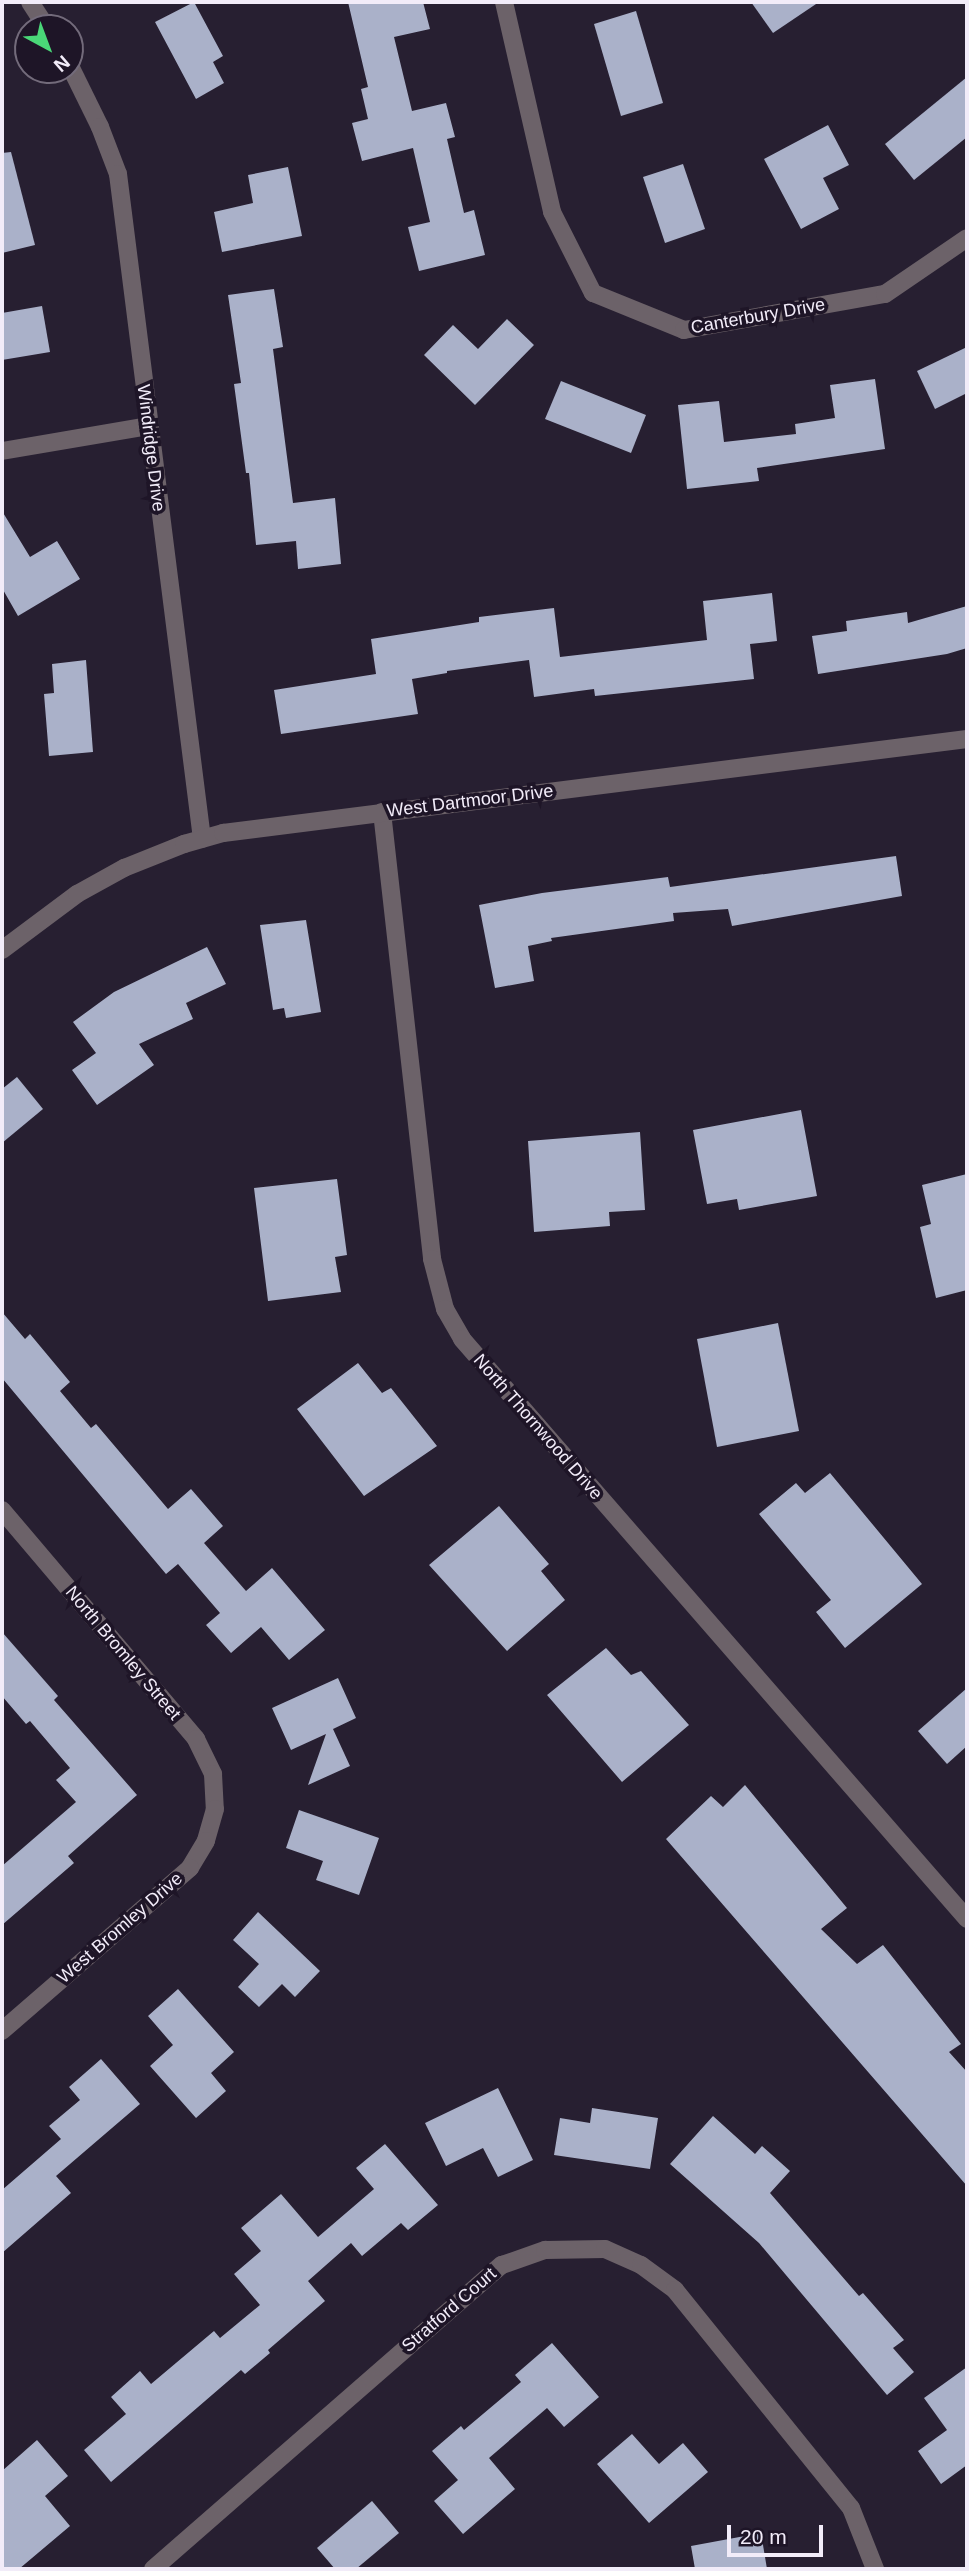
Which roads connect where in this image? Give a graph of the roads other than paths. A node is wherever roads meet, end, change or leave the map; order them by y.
1 (504, 2) edge
2 (79, 84) edge
3 (967, 238) edge
4 (148, 426) junction
5 (2, 451) edge
6 (967, 740) edge
7 (382, 812) junction
8 (202, 839) junction
9 (2, 950) edge
10 (2, 1510) edge
11 (215, 1809) joint
12 (967, 1919) edge
13 (2, 2031) edge
14 (153, 2569) edge
15 (875, 2569) edge

1 - 3 street, Canterbury Drive
2 - 4 street, Windridge Drive
4 - 5 street
4 - 8 street, Windridge Drive
6 - 7 street, West Dartmoor Drive
7 - 8 street, West Dartmoor Drive
7 - 12 street, North Thornwood Drive
8 - 9 street, West Dartmoor Drive
10 - 11 street, North Bromley Street
11 - 13 street, West Bromley Drive
14 - 15 street, Stratford Court

